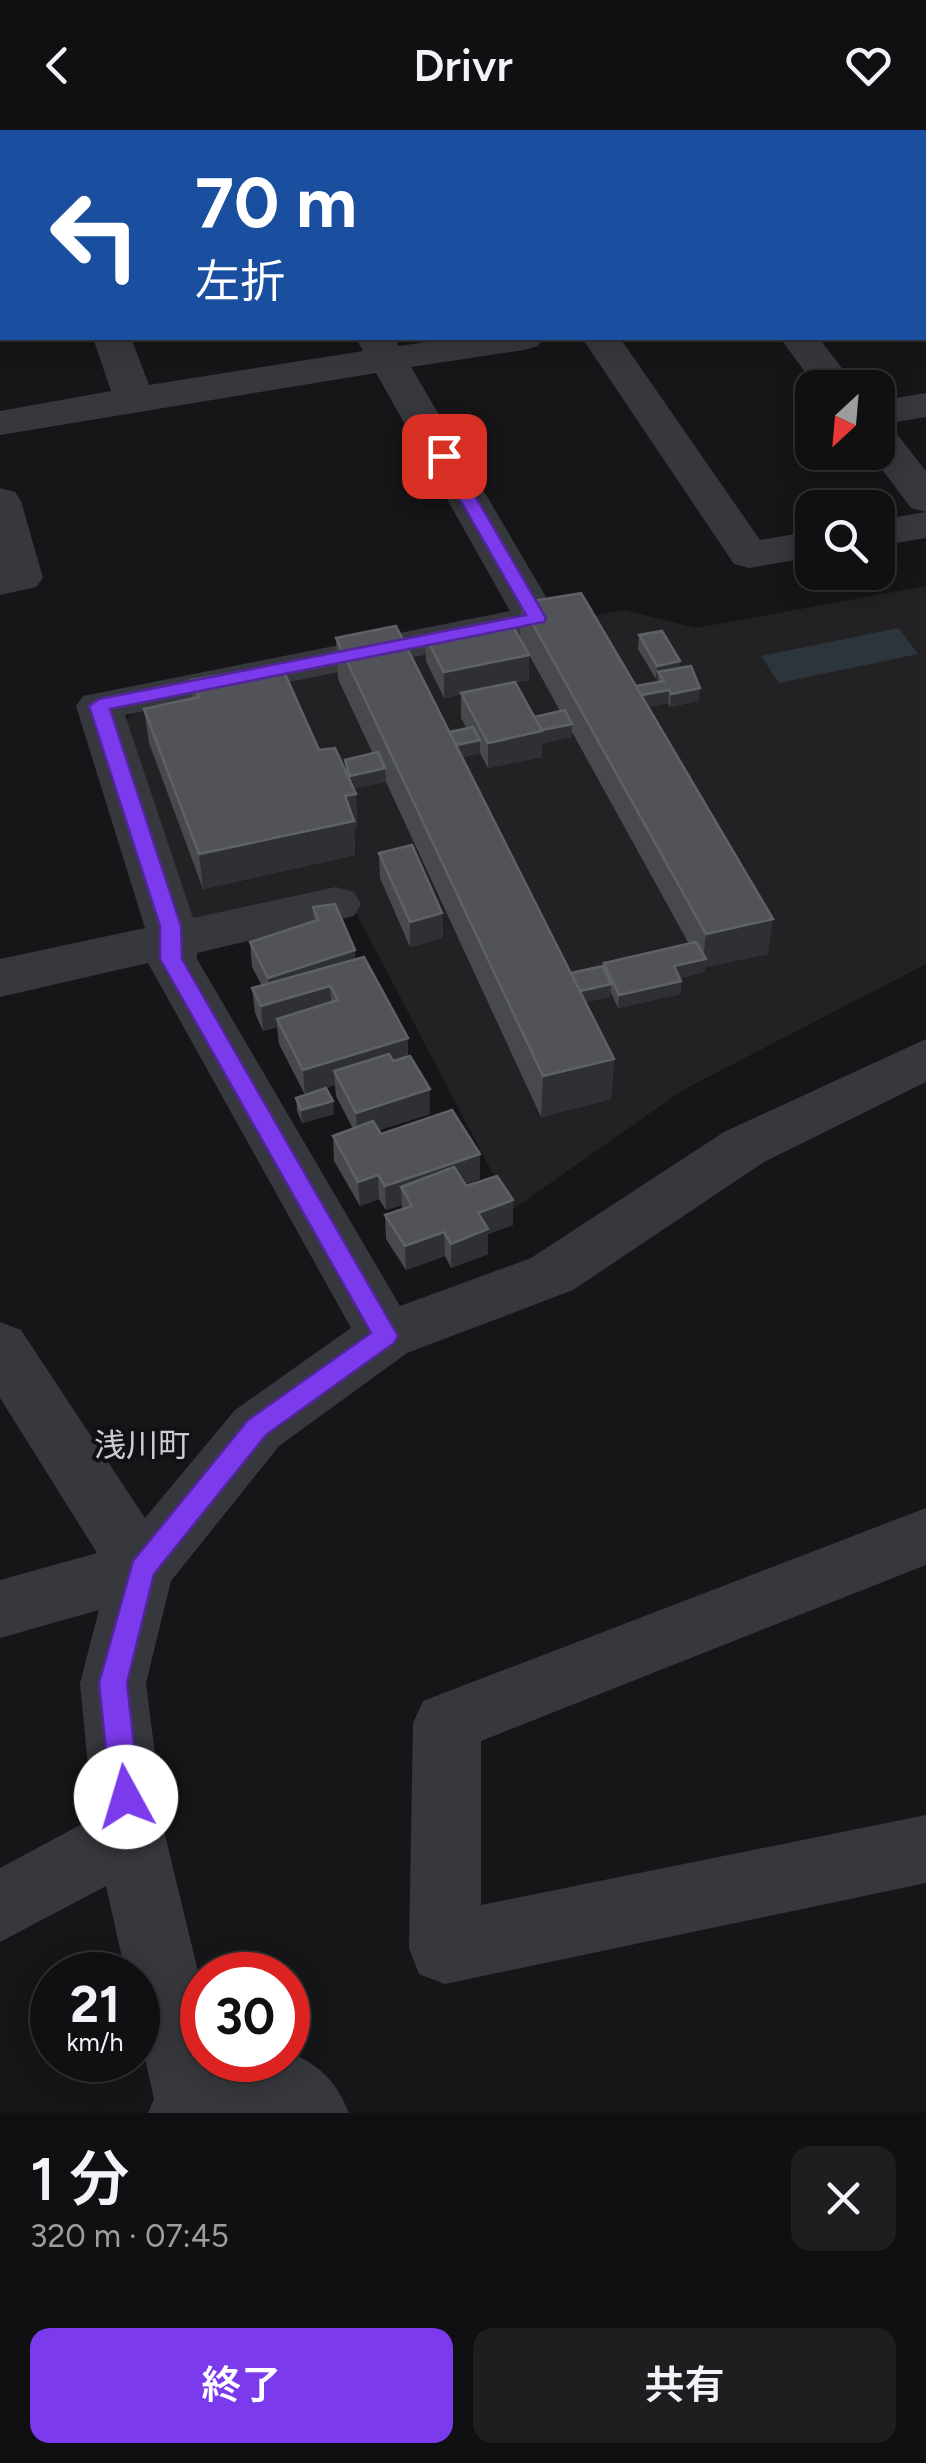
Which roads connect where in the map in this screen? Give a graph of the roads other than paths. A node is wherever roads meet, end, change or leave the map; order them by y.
1 (113, 340) edge
2 (495, 340) edge
3 (603, 340) edge
4 (801, 340) edge
5 (381, 348) edge
6 (824, 370) edge
7 (134, 399) junction
8 (926, 405) edge
9 (895, 410) edge
10 (0, 423) edge
11 (895, 460) edge
12 (926, 499) edge
13 (0, 502) edge
14 (926, 525) edge
15 (895, 530) edge
16 (795, 547) edge
17 (0, 582) edge
18 (336, 904) edge
19 (168, 943) junction
20 (0, 978) edge
21 (926, 1058) edge
22 (386, 1336) junction
23 (0, 1347) edge
24 (926, 1536) edge
25 (142, 1569) junction
26 (0, 1609) edge
27 (130, 1835) junction
28 (926, 1850) edge
29 (0, 1908) edge
30 (189, 2106) edge
31 (311, 2113) edge

1 - 7 street
2 - 5 street
3 - 16 street
4 - 6 street
5 - 7 street
5 - 19 street
7 - 10 street
8 - 9 street
11 - 12 street
13 - 17 street
14 - 15 street
18 - 19 street
19 - 20 street
19 - 22 street
21 - 22 street
22 - 25 street
23 - 25 street
24 - 28 street
25 - 26 street
25 - 27 street
27 - 29 street
27 - 30 street
30 - 31 street

